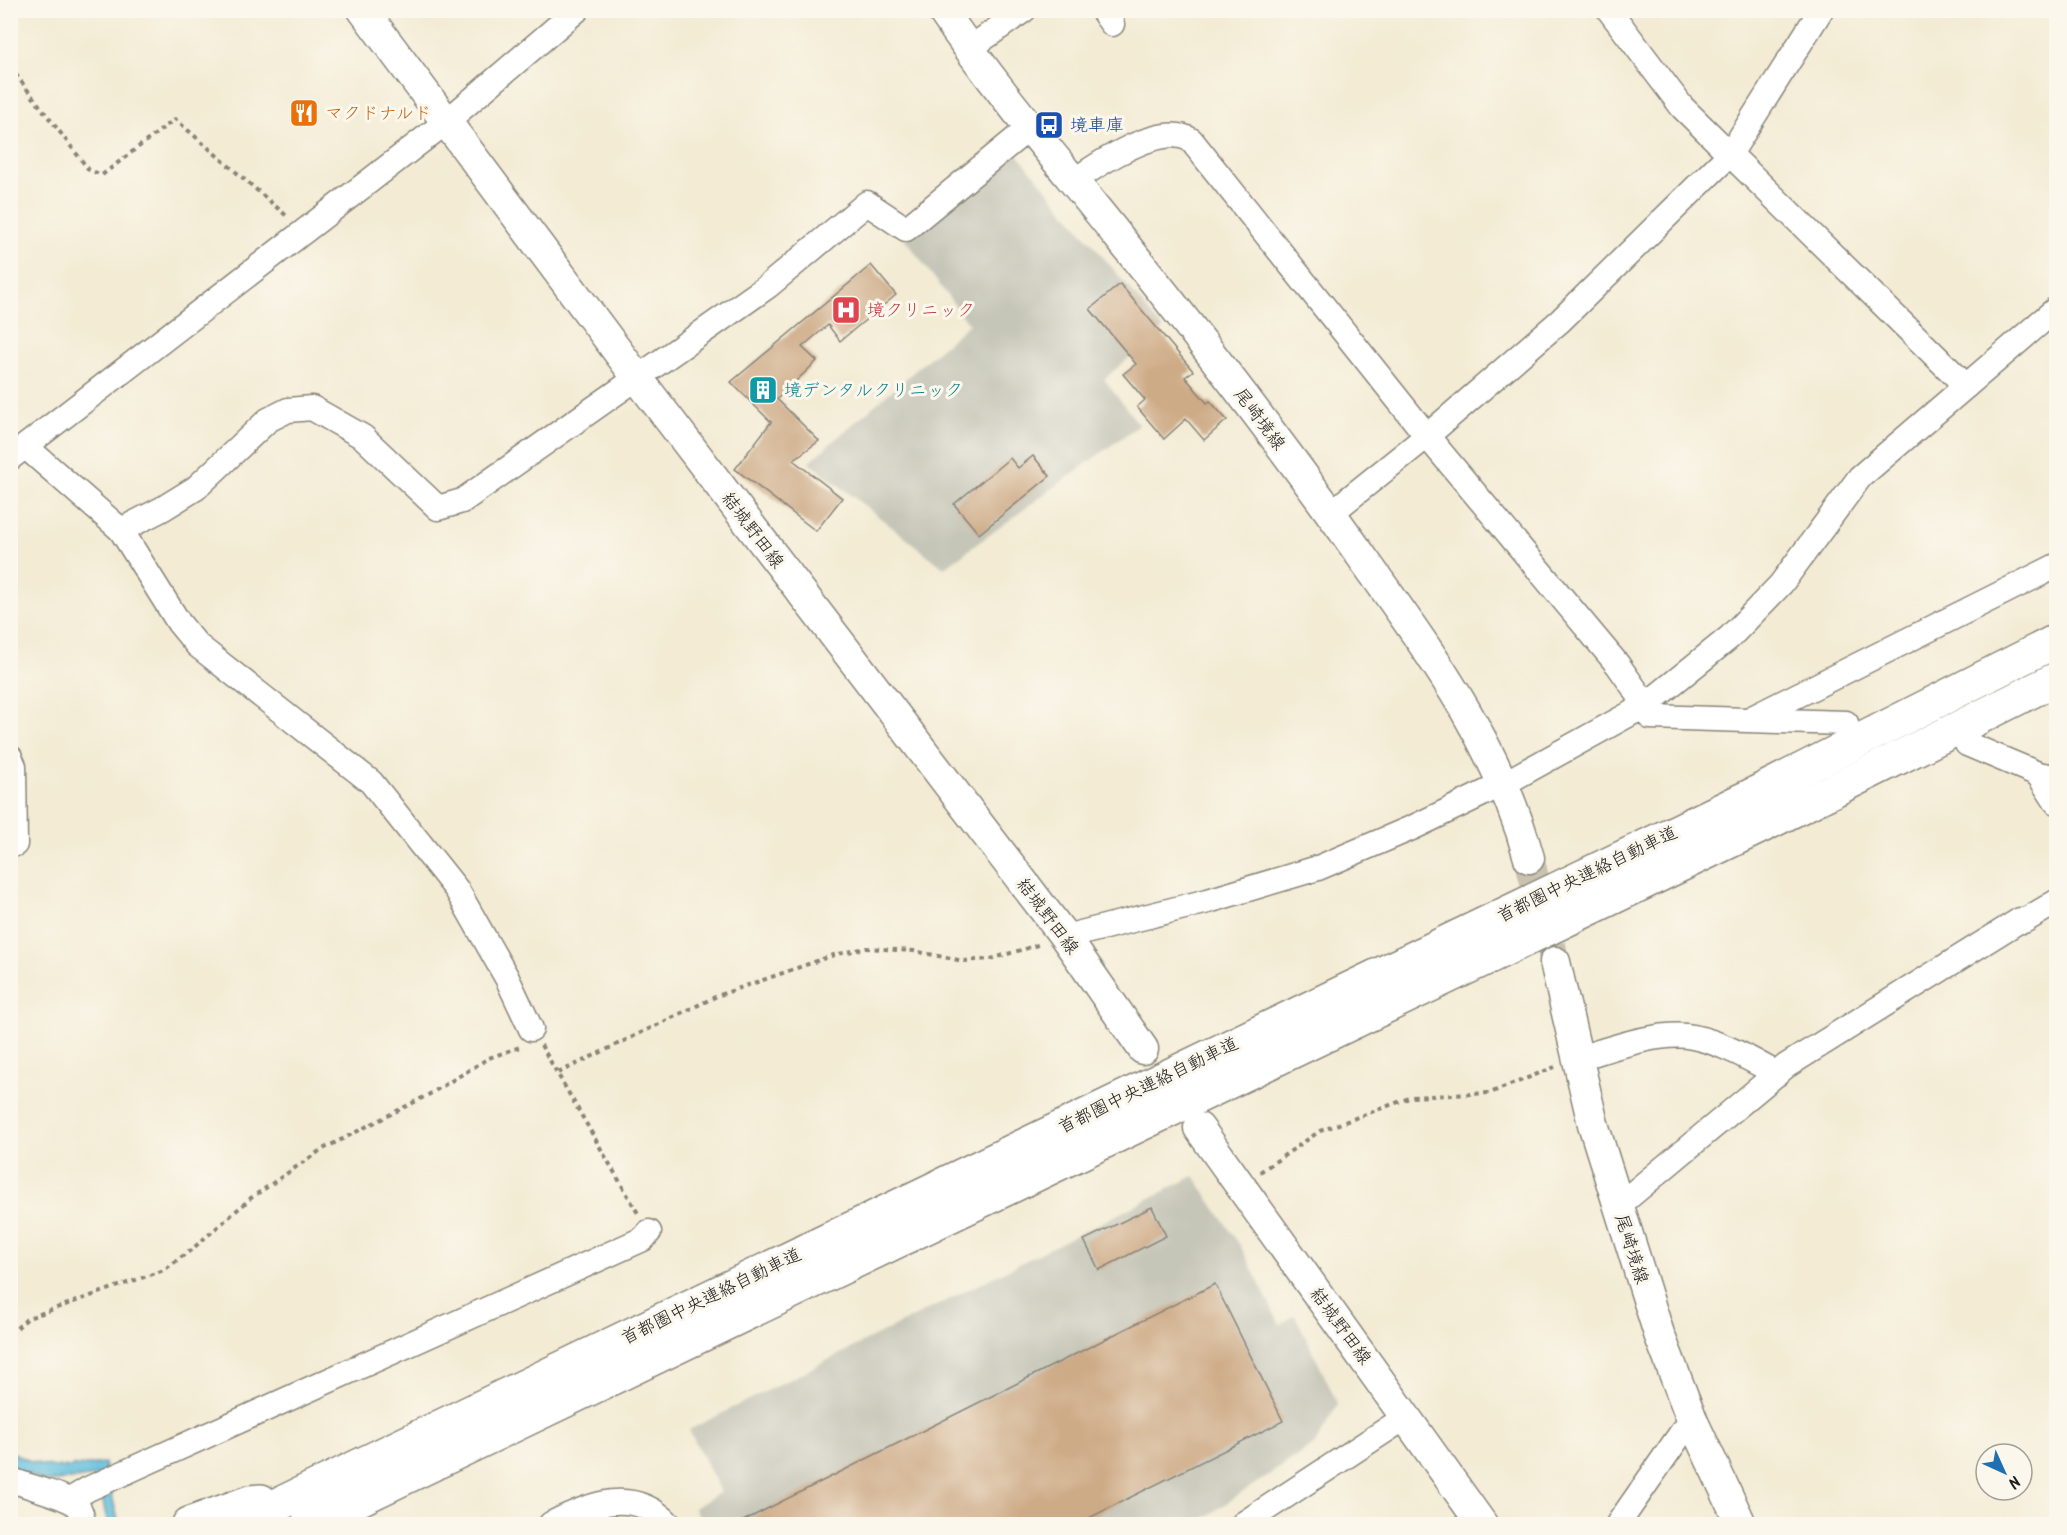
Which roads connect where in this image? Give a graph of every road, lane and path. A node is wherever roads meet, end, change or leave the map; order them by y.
1 (363, 10) edge
2 (577, 10) edge
3 (942, 10) edge
4 (1024, 10) edge
5 (1609, 10) edge
6 (1821, 10) edge
7 (969, 49) junction
8 (10, 67) edge
9 (446, 122) junction
10 (1029, 128) junction
11 (1730, 154) junction
12 (1074, 181) junction
13 (305, 232) junction
14 (2055, 313) edge
15 (636, 376) junction
16 (1966, 386) junction
17 (1427, 436) junction
18 (18, 452) edge
19 (1331, 513) junction
20 (121, 530) junction
21 (2056, 566) edge
22 (2056, 641) edge
23 (2056, 679) edge
24 (1646, 705) junction
25 (1748, 720) junction
26 (1846, 723) dead end
27 (1967, 744) dead end
28 (10, 757) edge
29 (2048, 776) edge
30 (1504, 783) junction
31 (2056, 801) edge
32 (15, 844) dead end
33 (1529, 858) tunnel mouth
34 (2056, 902) edge
35 (1065, 937) junction
36 (1555, 962) tunnel mouth
37 (529, 1037) junction
38 (1143, 1049) dead end
39 (1576, 1059) junction
40 (558, 1073) junction
41 (1777, 1074) junction
42 (1199, 1128) dead end
43 (1240, 1186) junction
44 (1618, 1206) junction
45 (649, 1232) joint
46 (10, 1334) edge
47 (1406, 1417) junction
48 (1693, 1422) junction
49 (512, 1427) junction
50 (10, 1479) edge
51 (70, 1500) junction
52 (299, 1512) edge
53 (83, 1522) dead end
54 (189, 1524) edge
55 (238, 1524) edge
56 (341, 1524) edge
57 (551, 1524) edge
58 (669, 1524) edge
59 (1243, 1524) edge
60 (1482, 1524) edge
61 (1618, 1524) edge
62 (1741, 1524) edge

1 - 9 main road, 結城野田線
2 - 9 street
3 - 7 main road, 尾崎境線
4 - 7 street
5 - 11 street
6 - 11 street
7 - 10 main road, 尾崎境線
8 - 13 path
9 - 13 street
9 - 15 main road, 結城野田線
10 - 12 main road, 尾崎境線
10 - 15 street
11 - 16 street
11 - 17 street
12 - 17 street
12 - 19 main road, 尾崎境線
13 - 18 street
14 - 16 street
15 - 20 street
15 - 35 main road, 結城野田線
16 - 24 street
17 - 19 street
17 - 24 street
18 - 20 street
19 - 30 main road, 尾崎境線
20 - 37 street
21 - 25 street
22 - 52 highway, 首都圏中央連絡自動車道
23 - 49 highway, 首都圏中央連絡自動車道
24 - 25 street
24 - 30 street
25 - 26 street
27 - 29 street
28 - 32 street
29 - 31 street
30 - 33 main road, 尾崎境線
30 - 35 street
34 - 41 street
35 - 38 main road, 結城野田線
35 - 40 path
36 - 39 main road, 尾崎境線
37 - 40 path
37 - 46 path
39 - 41 street
39 - 43 path
39 - 44 main road, 尾崎境線
40 - 45 path
41 - 44 street
42 - 43 main road, 結城野田線
43 - 47 main road, 結城野田線
44 - 48 main road, 尾崎境線
45 - 51 street
47 - 59 street
47 - 60 main road, 結城野田線
48 - 61 street
48 - 62 main road, 尾崎境線
49 - 52 highway, 首都圏中央連絡自動車道
49 - 56 highway
50 - 51 street
51 - 53 street
52 - 54 highway
52 - 55 highway, 首都圏中央連絡自動車道
57 - 58 street

